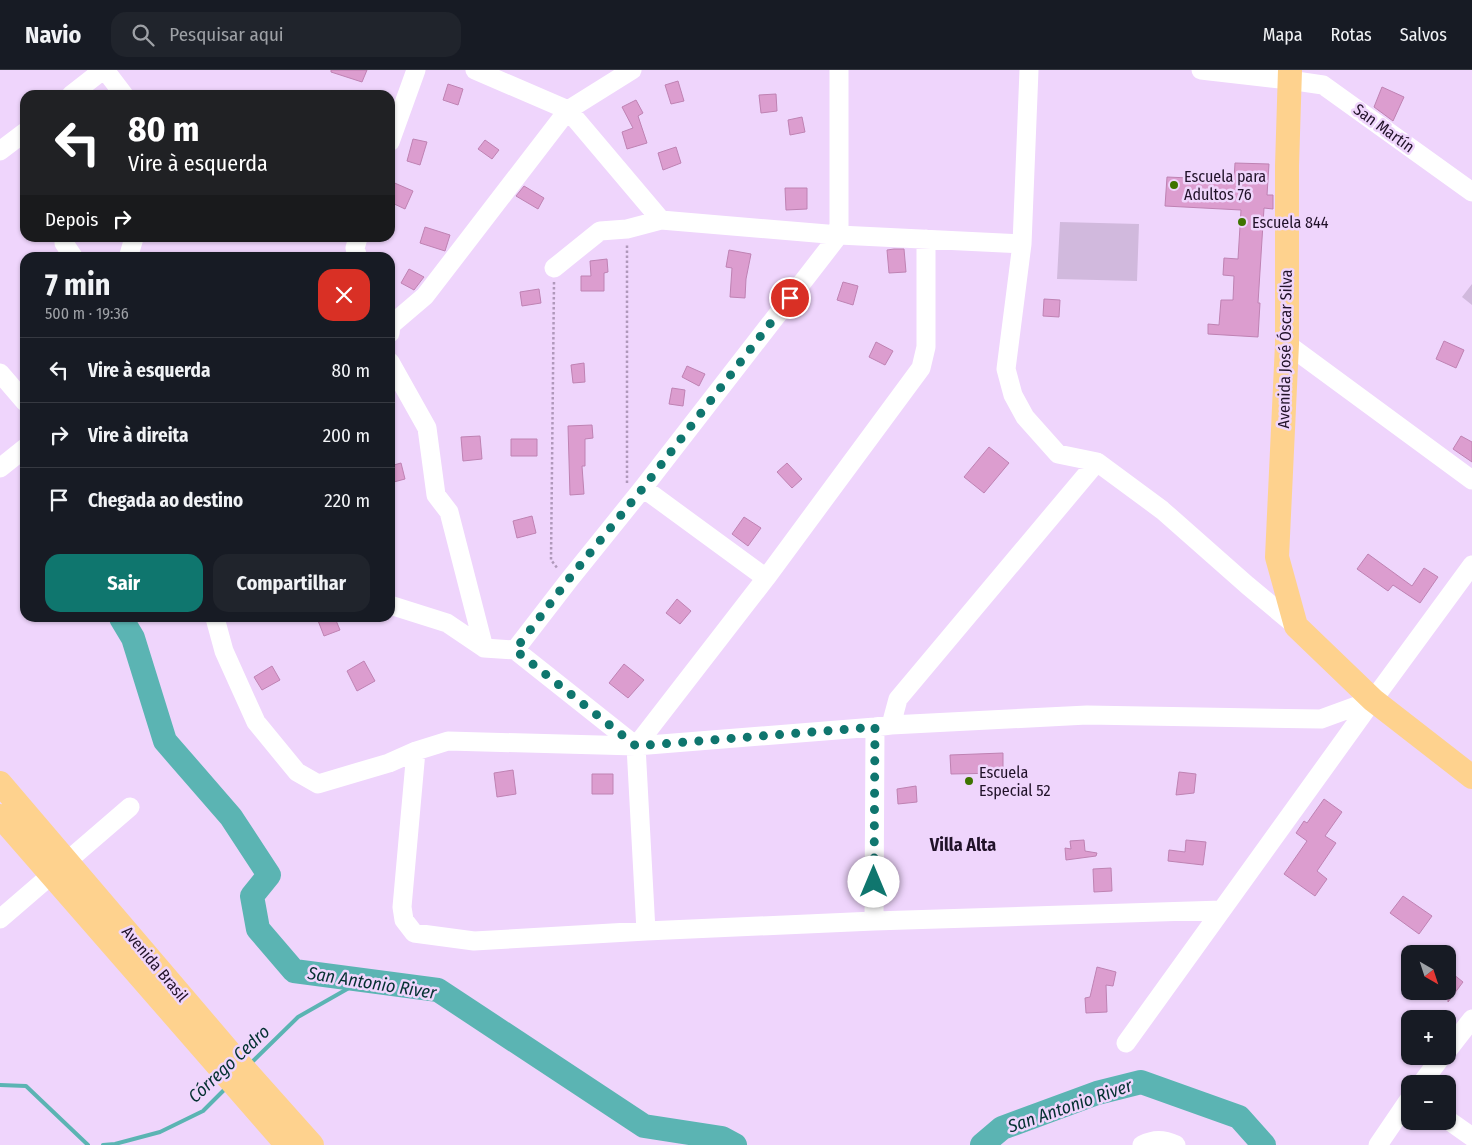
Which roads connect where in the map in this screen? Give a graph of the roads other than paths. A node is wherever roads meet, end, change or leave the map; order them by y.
1 (104, 70) edge
2 (416, 70) edge
3 (475, 70) edge
4 (632, 70) edge
5 (839, 70) edge
6 (1029, 70) edge
7 (1201, 70) edge
8 (1290, 75) edge
9 (78, 90) edge
10 (120, 90) edge
11 (568, 110) junction
12 (395, 128) edge
13 (20, 136) edge
14 (0, 151) edge
15 (1472, 192) edge
16 (661, 220) junction
17 (839, 235) junction
18 (926, 240) junction
19 (1022, 244) junction
20 (554, 268) road end
21 (395, 322) edge
22 (1288, 344) junction
23 (395, 371) edge
24 (0, 373) edge
25 (20, 396) edge
26 (20, 452) edge
27 (1097, 462) junction
28 (0, 468) edge
29 (1472, 480) edge
30 (643, 488) junction
31 (1472, 566) edge
32 (766, 578) junction
33 (395, 607) edge
34 (216, 622) edge
35 (1296, 626) junction
36 (484, 648) junction
37 (515, 650) junction
38 (1373, 700) junction
39 (883, 726) junction
40 (636, 746) junction
41 (416, 751) junction
42 (1472, 777) edge
43 (0, 782) edge
44 (130, 807) dead end
45 (0, 816) edge
46 (60, 868) junction
47 (1222, 910) junction
48 (0, 919) edge
49 (874, 921) junction
50 (646, 931) junction
51 (1472, 1018) edge
52 (1456, 1039) edge
53 (1126, 1043) dead end
54 (238, 1076) junction
55 (1401, 1111) edge
56 (1456, 1126) edge
57 (1472, 1137) edge
58 (287, 1145) edge
59 (312, 1145) edge
60 (1142, 1145) edge
61 (1176, 1145) edge
62 (1378, 1145) edge

1 - 9 street
1 - 10 street
2 - 12 street
3 - 11 street
4 - 11 street
5 - 17 street
6 - 19 street
7 - 8 street, San Martín
8 - 15 street, San Martín
8 - 22 main road, Avenida José Óscar Silva
11 - 16 street
11 - 21 street
13 - 14 street
16 - 17 street
16 - 20 street
17 - 18 street
17 - 30 street
18 - 19 street
18 - 32 street
19 - 27 street
22 - 29 street
22 - 35 main road, Avenida José Óscar Silva
23 - 36 street
24 - 25 street
26 - 28 street
27 - 35 street
27 - 39 street
30 - 32 street
30 - 37 street
31 - 38 street
32 - 40 street
33 - 36 street
34 - 41 street
35 - 38 main road
36 - 37 street
37 - 40 street
38 - 39 street
38 - 42 main road
38 - 47 street
39 - 40 street
39 - 49 street
40 - 41 street
40 - 50 street
41 - 50 street
43 - 46 main road, Avenida Brasil
44 - 46 street
45 - 46 main road, Avenida Brasil
46 - 48 street
46 - 54 main road, Avenida Brasil
47 - 49 street
47 - 53 street
49 - 50 street
51 - 52 street
54 - 58 main road, Avenida Brasil
54 - 59 main road, Avenida Brasil
55 - 62 street
56 - 57 street
60 - 61 street

